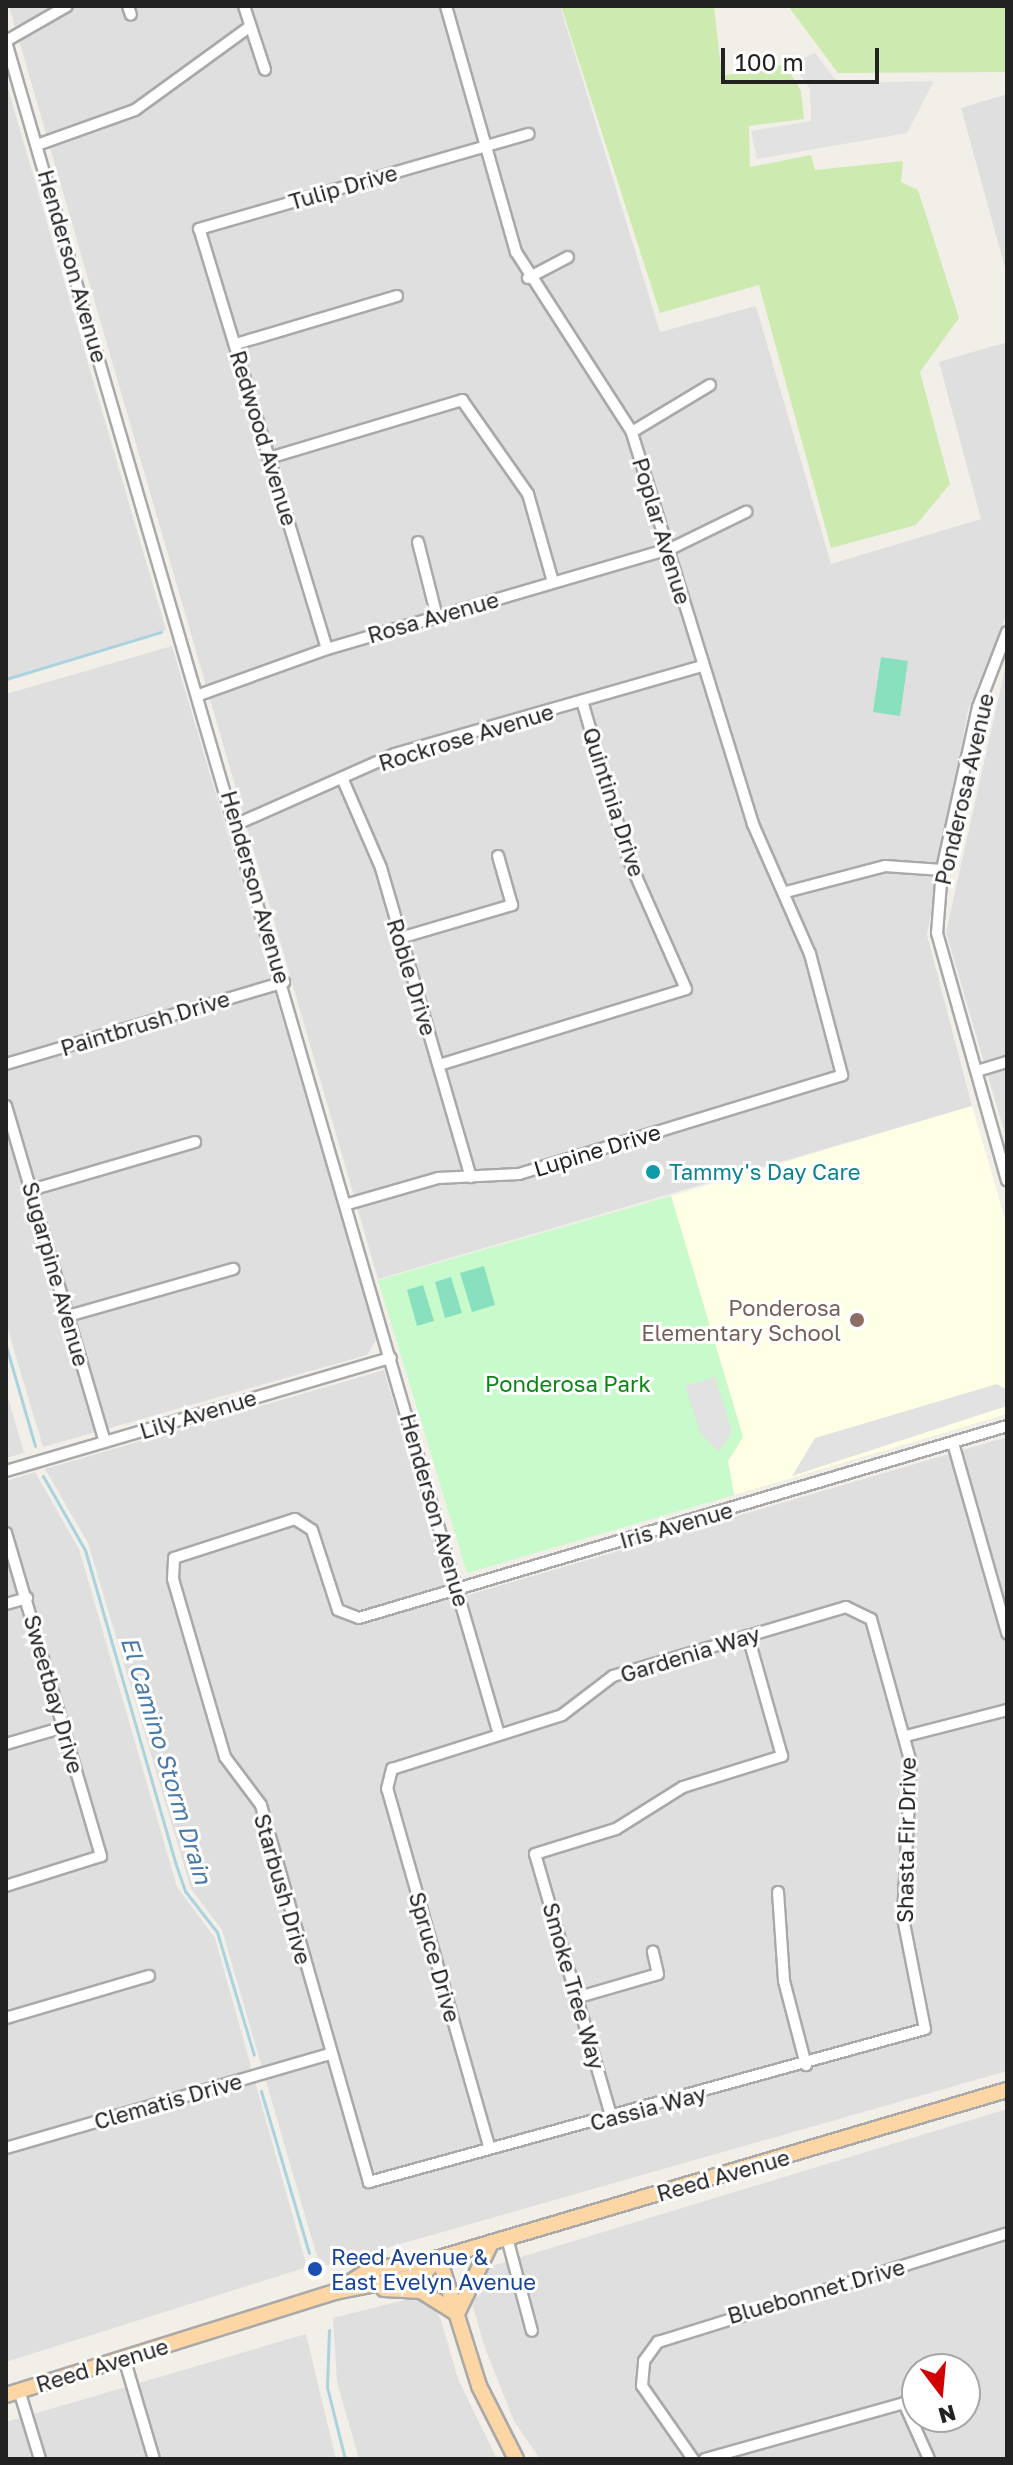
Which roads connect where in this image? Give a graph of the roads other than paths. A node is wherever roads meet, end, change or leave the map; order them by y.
1 (67, 6) edge
2 (244, 6) edge
3 (446, 6) edge
4 (248, 28) junction
5 (6, 42) edge
6 (265, 70) dead end
7 (529, 134) dead end
8 (37, 145) junction
9 (488, 145) junction
10 (199, 229) joint
11 (568, 257) dead end
12 (528, 278) junction
13 (397, 296) dead end
14 (236, 344) junction
15 (710, 385) dead end
16 (632, 432) junction
17 (269, 458) junction
18 (746, 512) dead end
19 (418, 542) dead end
20 (670, 549) junction
21 (553, 582) junction
22 (437, 617) junction
23 (1007, 632) edge
24 (327, 649) junction
25 (1002, 660) edge
26 (702, 666) junction
27 (199, 695) junction
28 (582, 701) junction
29 (343, 780) junction
30 (237, 824) junction
31 (498, 856) dead end
32 (942, 870) junction
33 (786, 892) junction
34 (400, 938) junction
35 (284, 982) junction
36 (1007, 1062) edge
37 (6, 1064) edge
38 (439, 1065) junction
39 (977, 1071) junction
40 (842, 1075) joint
41 (6, 1106) edge
42 (195, 1142) dead end
43 (471, 1177) junction
44 (1007, 1180) edge
45 (31, 1190) junction
46 (348, 1204) junction
47 (233, 1269) dead end
48 (68, 1316) junction
49 (391, 1358) junction
50 (1007, 1426) edge
51 (105, 1442) junction
52 (953, 1443) junction
53 (6, 1471) edge
54 (6, 1533) edge
55 (174, 1558) joint
56 (458, 1590) junction
57 (27, 1598) junction
58 (6, 1604) edge
59 (861, 1610) joint
60 (1007, 1633) edge
61 (748, 1636) junction
62 (1007, 1710) edge
63 (64, 1727) junction
64 (499, 1734) junction
65 (906, 1736) junction
66 (6, 1744) edge
67 (392, 1769) joint
68 (6, 1886) edge
69 (778, 1892) dead end
70 (653, 1952) dead end
71 (149, 1976) dead end
72 (579, 1997) junction
73 (6, 2018) edge
74 (925, 2029) joint
75 (330, 2054) junction
76 (806, 2065) junction
77 (1007, 2090) edge
78 (612, 2119) junction
79 (489, 2146) junction
80 (6, 2148) edge
81 (369, 2182) joint
82 (1007, 2233) edge
83 (507, 2238) junction
84 (491, 2243) junction
85 (439, 2258) junction
86 (375, 2288) junction
87 (335, 2292) junction
88 (457, 2314) junction
89 (532, 2331) dead end
90 (124, 2358) junction
91 (13, 2392) edge
92 (40, 2459) edge
93 (154, 2459) edge
94 (516, 2459) edge
95 (693, 2459) edge
96 (705, 2459) edge
97 (929, 2459) edge

1 - 5 street
2 - 4 street
3 - 9 street, Poplar Avenue
4 - 6 street
4 - 8 street
5 - 8 street, Henderson Avenue
7 - 9 street, Tulip Drive
8 - 27 street, Henderson Avenue
9 - 10 street, Tulip Drive
9 - 12 street, Poplar Avenue
10 - 14 street, Redwood Avenue
11 - 12 street
12 - 16 street, Poplar Avenue
13 - 14 street
14 - 17 street, Redwood Avenue
15 - 16 street
16 - 20 street, Poplar Avenue
17 - 21 street
17 - 24 street, Redwood Avenue
18 - 20 street, Rosa Avenue
19 - 22 street
20 - 21 street, Rosa Avenue
20 - 26 street, Poplar Avenue
21 - 22 street, Rosa Avenue
22 - 24 street, Rosa Avenue
23 - 25 street, Ponderosa Avenue
24 - 27 street, Rosa Avenue
25 - 32 street, Ponderosa Avenue
26 - 28 street, Rockrose Avenue
26 - 33 street, Poplar Avenue
27 - 30 street, Henderson Avenue
28 - 29 street, Rockrose Avenue
28 - 38 street, Quintinia Drive
29 - 30 street, Rockrose Avenue
29 - 34 street, Roble Drive
30 - 35 street, Henderson Avenue
31 - 34 street
32 - 33 street
32 - 39 street, Ponderosa Avenue
33 - 40 street, Poplar Avenue
34 - 38 street, Roble Drive
35 - 37 street, Paintbrush Drive
35 - 46 street, Henderson Avenue
36 - 39 street
38 - 43 street, Roble Drive
39 - 44 street, Ponderosa Avenue
40 - 43 street, Lupine Drive
41 - 45 street, Sugarpine Avenue
42 - 45 street
43 - 46 street, Lupine Drive
45 - 48 street, Sugarpine Avenue
46 - 49 street, Henderson Avenue
47 - 48 street
48 - 51 street, Sugarpine Avenue
49 - 51 street, Lily Avenue
49 - 56 street, Henderson Avenue
50 - 52 street, Iris Avenue
51 - 53 street, Lily Avenue
52 - 56 street, Iris Avenue
52 - 60 street
54 - 57 street, Sweetbay Drive
55 - 56 street, Iris Avenue
55 - 75 street, Starbush Drive
56 - 64 street, Henderson Avenue
57 - 58 street
57 - 63 street, Sweetbay Drive
59 - 61 street, Gardenia Way
59 - 65 street, Shasta Fir Drive
61 - 64 street, Gardenia Way
61 - 72 street, Smoke Tree Way
62 - 65 street
63 - 66 street
63 - 68 street, Sweetbay Drive
64 - 67 street, Gardenia Way
65 - 74 street, Shasta Fir Drive
67 - 79 street, Spruce Drive
69 - 76 street
70 - 72 street
71 - 73 street
72 - 78 street, Smoke Tree Way
74 - 76 street, Cassia Way
75 - 80 street, Clematis Drive
75 - 81 street, Starbush Drive
76 - 78 street, Cassia Way
77 - 83 main road, Reed Avenue
78 - 79 street, Cassia Way
79 - 81 street, Cassia Way
82 - 95 street, Bluebonnet Drive
83 - 84 main road, Reed Avenue
83 - 89 street
84 - 85 main road, Reed Avenue
84 - 88 main road
85 - 86 main road, Reed Avenue
85 - 87 main road, Reed Avenue
85 - 88 main road
86 - 87 main road, Reed Avenue
86 - 88 main road
87 - 90 main road, Reed Avenue
88 - 94 main road
90 - 91 main road, Reed Avenue
90 - 93 street
91 - 92 street
96 - 97 street

